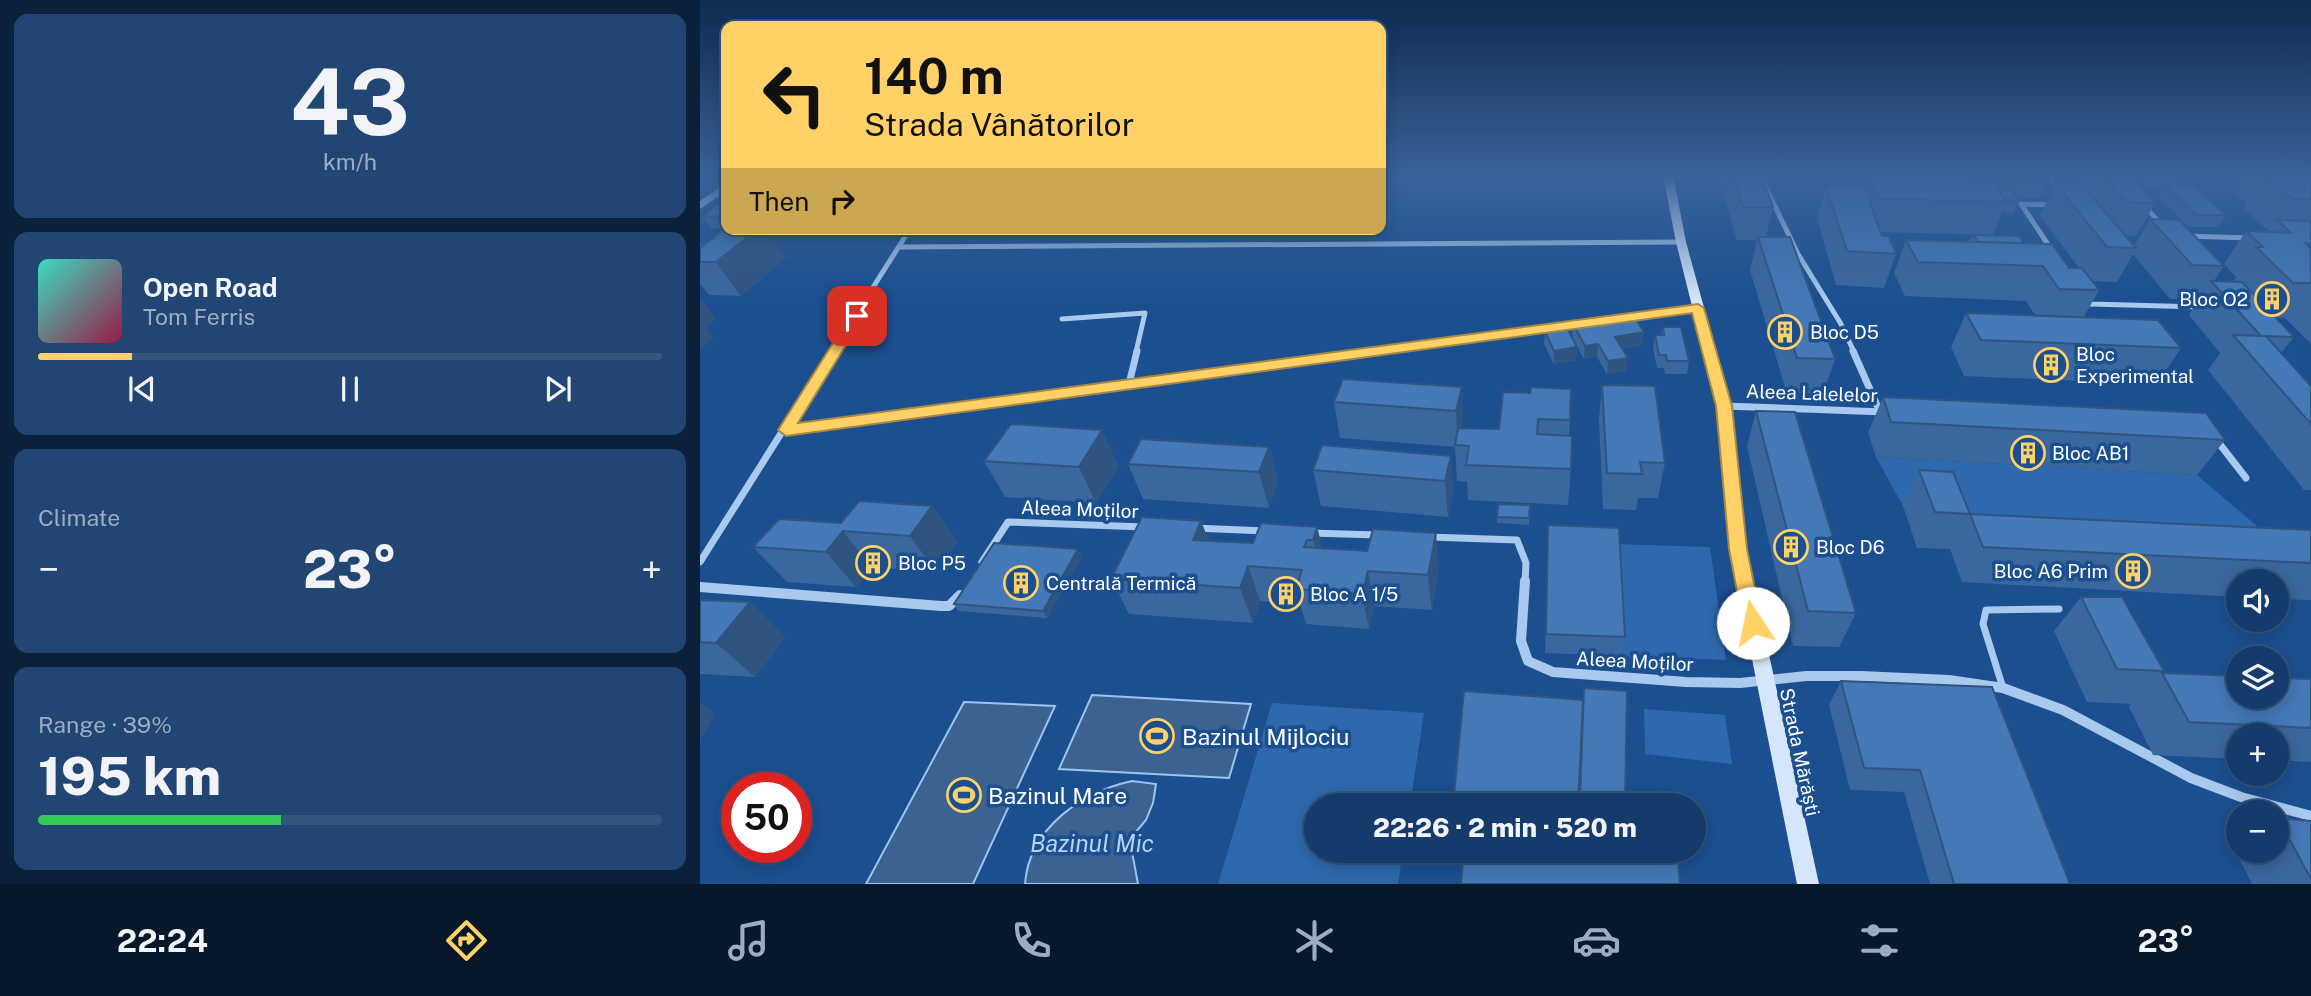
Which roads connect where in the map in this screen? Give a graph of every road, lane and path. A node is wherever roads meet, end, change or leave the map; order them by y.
1 (1676, 216) edge
2 (1780, 216) edge
3 (2029, 216) edge
4 (2154, 216) edge
5 (907, 235) edge
6 (2261, 239) edge
7 (1681, 242) junction
8 (900, 247) junction
9 (2056, 256) edge
10 (2083, 294) edge
11 (2210, 307) edge
12 (1698, 308) junction
13 (1616, 318) edge
14 (1062, 319) dead end
15 (1589, 322) edge
16 (1129, 384) junction
17 (1724, 406) junction
18 (1880, 412) junction
19 (1894, 412) edge
20 (2207, 428) edge
21 (786, 430) junction
22 (2246, 478) dead end
23 (1159, 527) edge
24 (1187, 528) edge
25 (1283, 532) edge
26 (1297, 532) edge
27 (1393, 536) edge
28 (1421, 537) edge
29 (700, 562) edge
30 (979, 566) edge
31 (700, 587) edge
32 (965, 589) edge
33 (2059, 609) dead end
34 (1765, 682) junction
35 (2004, 690) junction
36 (2311, 816) edge
37 (1808, 884) edge

1 - 7 main road, Strada Mărăști
2 - 18 street
3 - 9 street
4 - 6 street
5 - 8 street
7 - 8 street
7 - 12 main road, Strada Mărăști
8 - 21 street
10 - 11 street
12 - 13 street
12 - 17 main road, Strada Mărăști
14 - 16 street
15 - 16 street
16 - 21 street
17 - 18 street, Aleea Lalelelor
17 - 34 main road, Strada Mărăști
18 - 19 street, Aleea Lalelelor
20 - 22 street
21 - 29 street
23 - 30 street, Aleea Moților
24 - 25 street
26 - 27 street
28 - 34 street, Aleea Moților
31 - 32 street
33 - 35 lane
34 - 35 street
34 - 37 main road, Strada Mărăști
35 - 36 street

